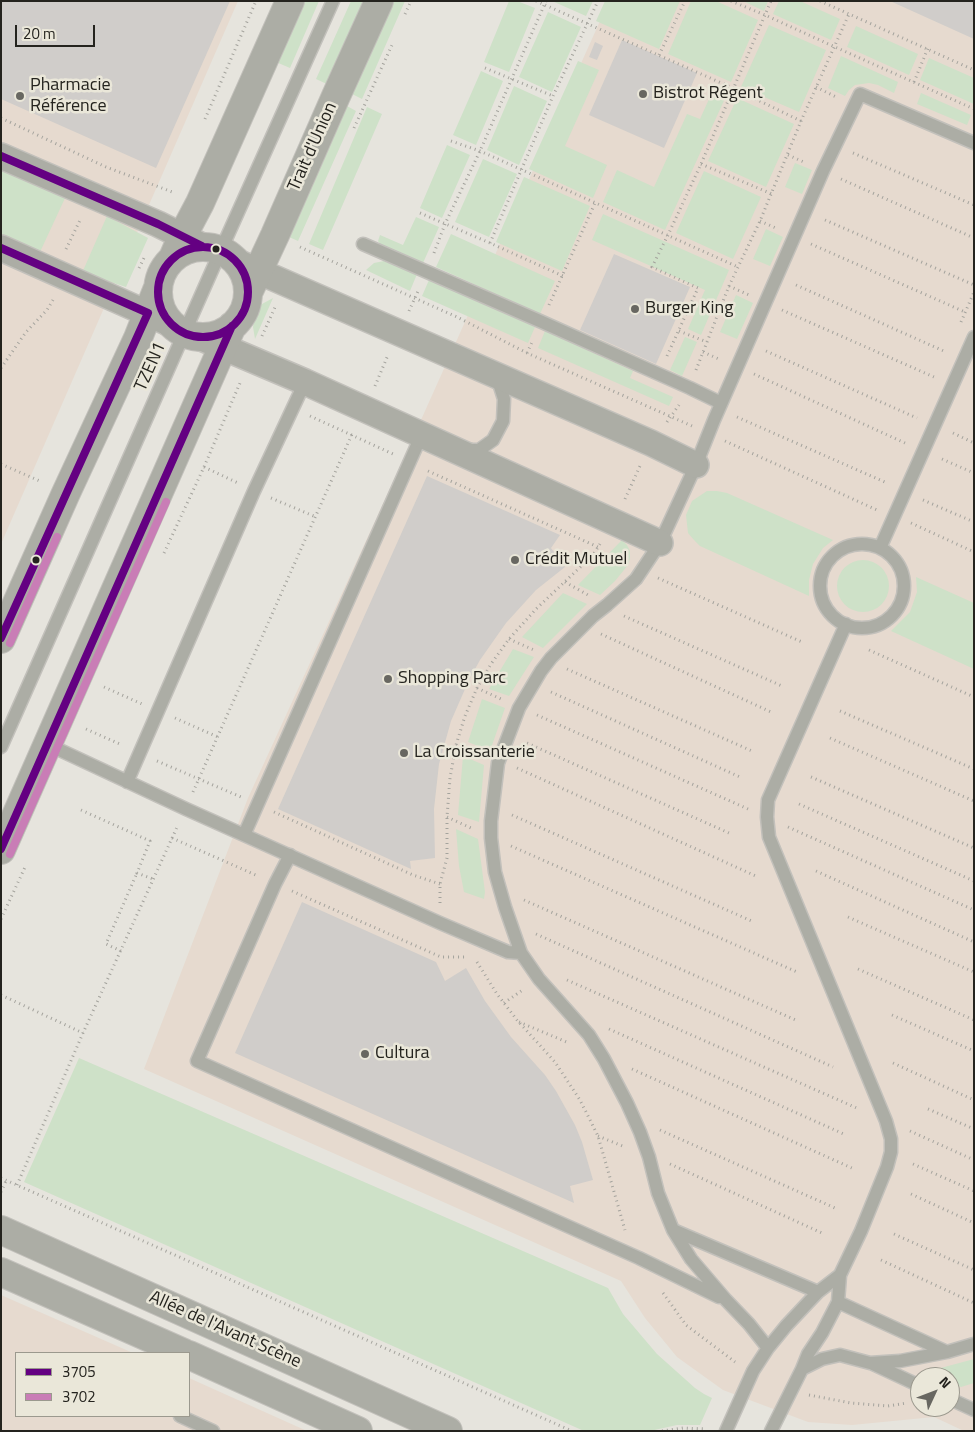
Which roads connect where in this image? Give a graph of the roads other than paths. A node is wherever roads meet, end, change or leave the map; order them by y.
1 (290, 1) edge
2 (333, 1) edge
3 (379, 1) edge
4 (974, 143) edge
5 (1, 156) edge
6 (363, 244) dead end
7 (1, 248) edge
8 (217, 259) junction
9 (172, 319) junction
10 (228, 337) junction
11 (974, 337) edge
12 (497, 376) junction
13 (305, 382) junction
14 (721, 403) junction
15 (422, 434) junction
16 (458, 451) junction
17 (696, 466) junction
18 (660, 543) junction
19 (880, 548) junction
20 (846, 624) junction
21 (1, 639) edge
22 (49, 744) junction
23 (1, 747) edge
24 (127, 782) junction
25 (244, 835) junction
26 (1, 850) edge
27 (290, 855) junction
28 (521, 953) junction
29 (1, 1230) edge
30 (673, 1230) junction
31 (1, 1272) edge
32 (840, 1275) junction
33 (818, 1292) junction
34 (726, 1300) junction
35 (838, 1302) junction
36 (974, 1344) edge
37 (768, 1348) junction
38 (182, 1352) edge
39 (946, 1352) junction
40 (190, 1356) edge
41 (870, 1363) junction
42 (802, 1369) junction
43 (910, 1381) edge
44 (960, 1404) edge
45 (974, 1410) edge
46 (182, 1417) edge
47 (213, 1431) edge
48 (358, 1431) edge
49 (448, 1431) edge
50 (726, 1431) edge
51 (771, 1431) edge

1 - 8 street, Trait d'Union
2 - 8 lane, TZEN1
3 - 8 street, Trait d'Union
4 - 14 lane
5 - 8 street
6 - 14 lane
7 - 9 street
8 - 9 lane, TZEN1
8 - 9 street, Trait d'Union
8 - 10 street, Trait d'Union
8 - 12 street
9 - 10 street
9 - 21 street, Trait d'Union
9 - 23 lane, TZEN1
10 - 13 street
10 - 22 street, Trait d'Union
11 - 19 lane
12 - 16 lane
12 - 17 street
13 - 15 street
13 - 24 lane
14 - 17 lane
15 - 16 street
15 - 25 lane
16 - 18 street
17 - 18 lane
18 - 28 lane
19 - 20 lane
19 - 20 lane
20 - 32 lane
22 - 24 lane
22 - 26 street, Trait d'Union
24 - 25 lane
25 - 27 lane
27 - 28 lane
27 - 34 lane
28 - 30 lane
29 - 49 street, Allée de l'Avant Scène
30 - 33 lane
30 - 34 lane
31 - 38 street
32 - 33 lane
32 - 35 lane
33 - 37 lane
34 - 37 lane
35 - 39 lane
35 - 42 lane
36 - 39 lane
37 - 50 lane
39 - 41 lane
40 - 48 street
41 - 42 lane
41 - 43 lane
42 - 51 lane
44 - 45 lane
46 - 47 lane

